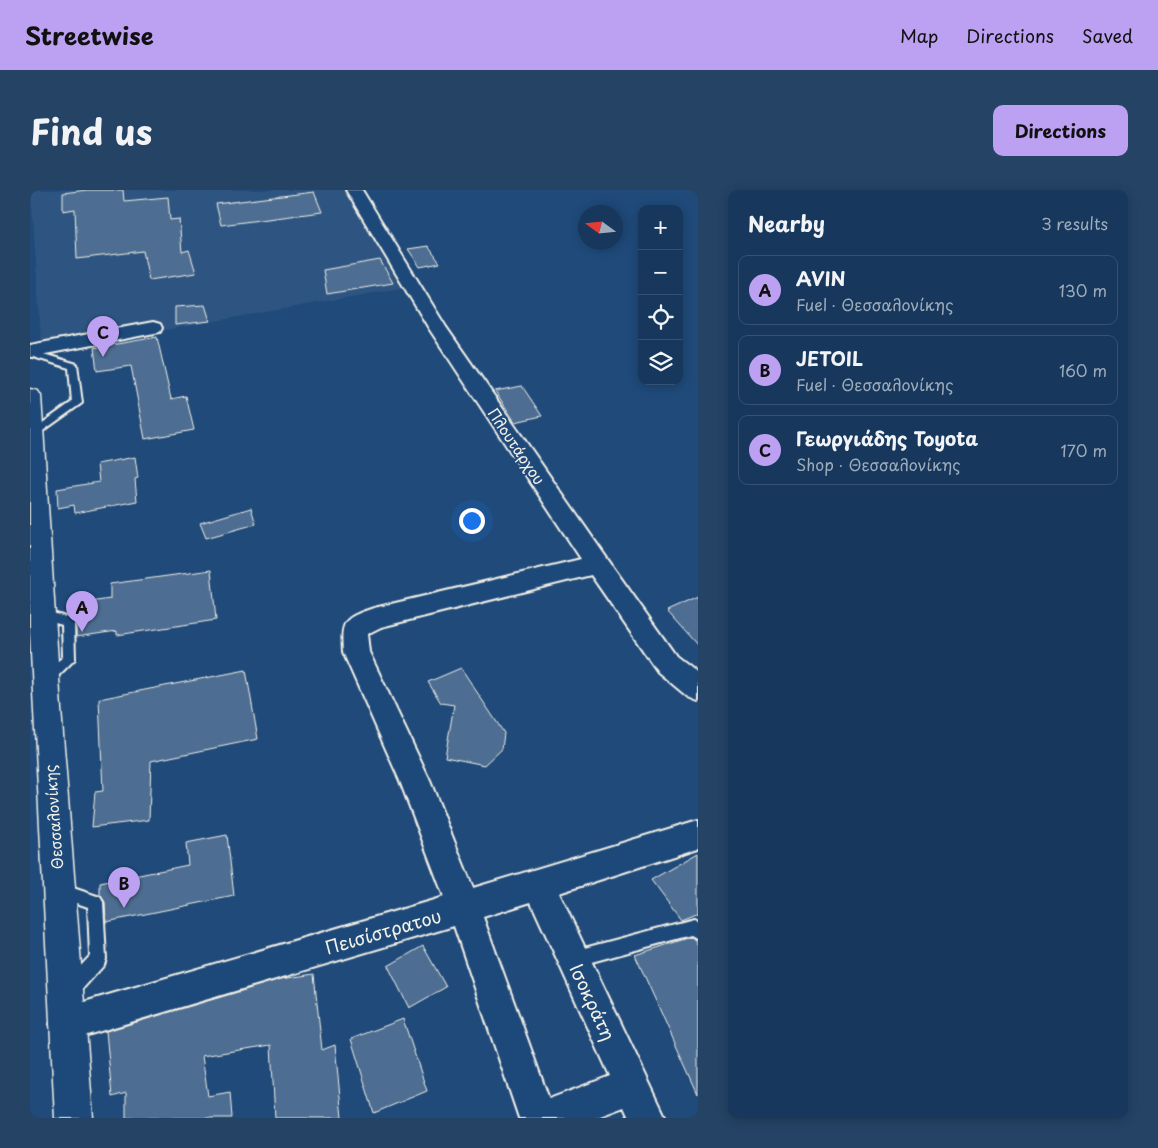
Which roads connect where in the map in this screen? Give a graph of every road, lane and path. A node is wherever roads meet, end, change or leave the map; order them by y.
1 (354, 190) edge
2 (153, 328) dead end
3 (30, 352) edge
4 (30, 396) edge
5 (32, 435) junction
6 (597, 564) junction
7 (698, 689) edge
8 (41, 701) edge
9 (698, 834) edge
10 (538, 885) junction
11 (464, 907) junction
12 (698, 931) edge
13 (572, 959) junction
14 (66, 1010) junction
15 (632, 1086) junction
16 (74, 1118) edge
17 (537, 1118) edge
18 (547, 1118) edge
19 (648, 1118) edge

1 - 6 street, Πλουτάρχου
2 - 3 street
3 - 5 lane
4 - 5 main road, Θεσσαλονίκης
5 - 8 main road, Θεσσαλονίκης
6 - 7 street, Πλουτάρχου
6 - 11 street
8 - 14 main road, Θεσσαλονίκης
9 - 10 street, Πεισίστρατου
10 - 11 street, Πεισίστρατου
10 - 13 street, Ισοκράτη
11 - 14 street, Πεισίστρατου
11 - 17 street
12 - 13 lane
13 - 15 street, Ισοκράτη
14 - 16 main road, Θεσσαλονίκης
15 - 18 street
15 - 19 street, Ισοκράτη

